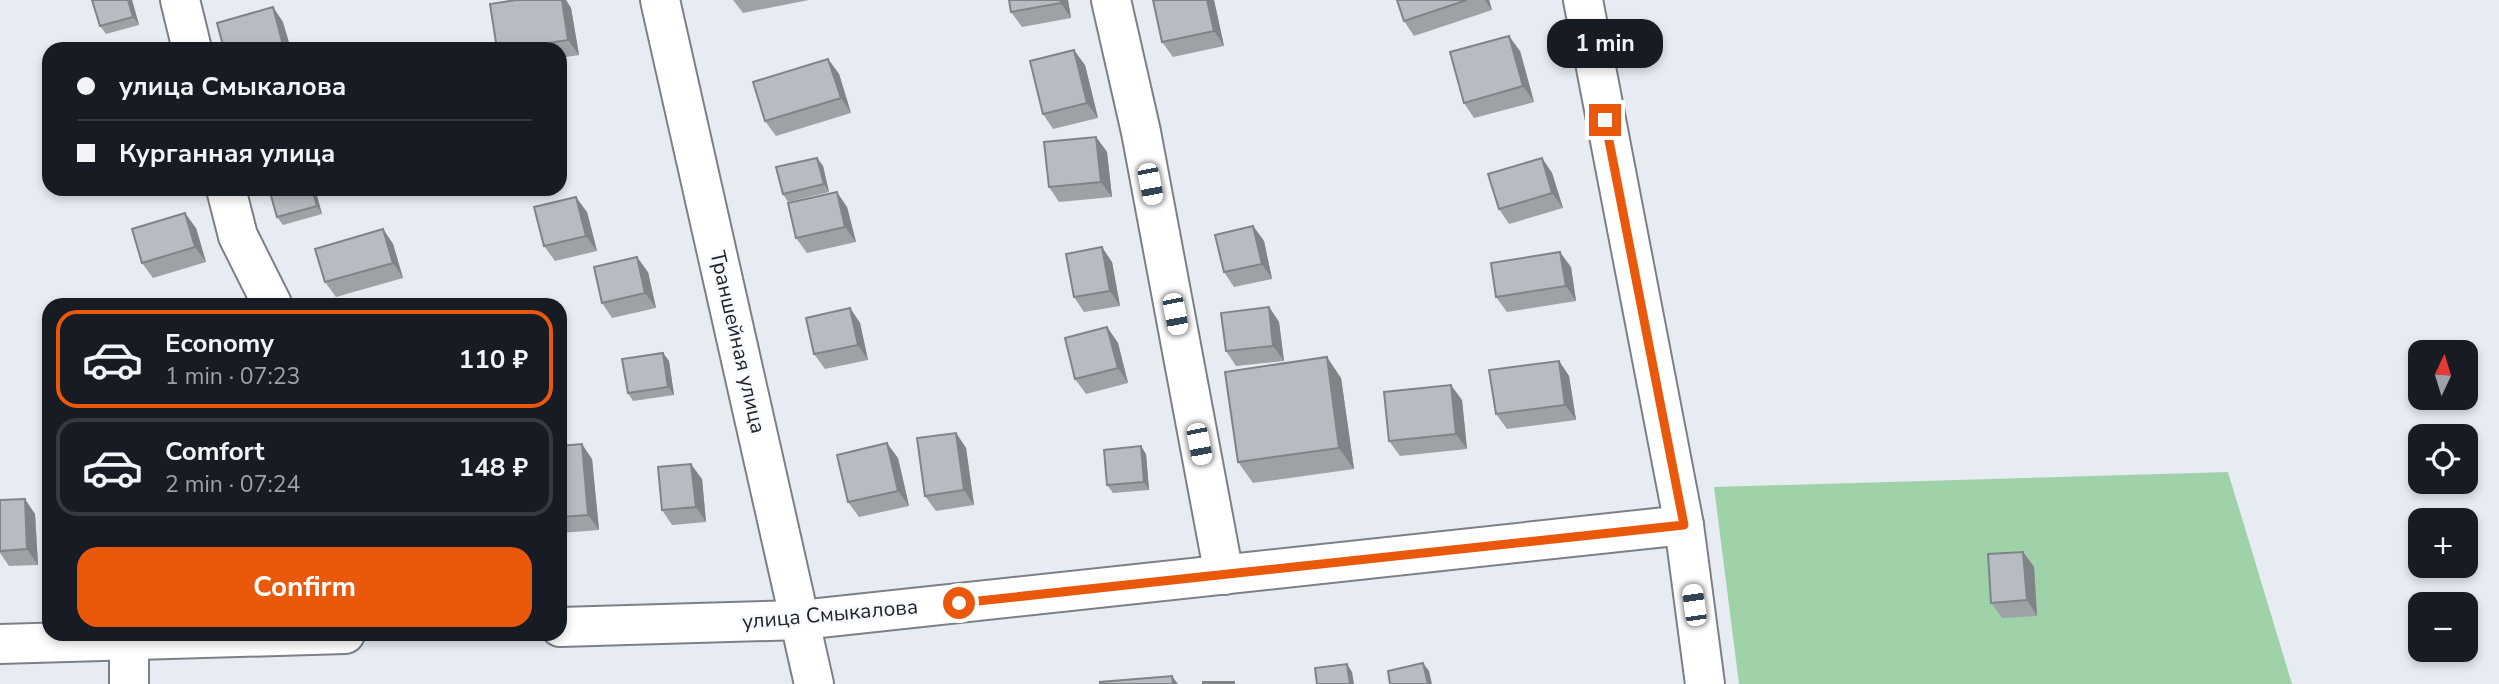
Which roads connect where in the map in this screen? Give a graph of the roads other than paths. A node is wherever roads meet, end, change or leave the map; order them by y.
1 (180, 0) edge
2 (660, 0) edge
3 (1111, 0) edge
4 (1583, 0) edge
5 (190, 42) edge
6 (228, 196) edge
7 (269, 298) edge
8 (1684, 525) junction
9 (1224, 575) junction
10 (801, 620) junction
11 (567, 627) edge
12 (96, 641) edge
13 (128, 641) edge
14 (0, 644) edge
15 (129, 684) edge
16 (814, 684) edge
17 (1705, 684) edge

1 - 5 street
2 - 10 street, Траншейная улица
3 - 9 street
4 - 8 street
6 - 7 street
8 - 9 street, улица Смыкалова
8 - 17 street
9 - 10 street, улица Смыкалова
10 - 11 street, улица Смыкалова
10 - 16 street, Траншейная улица
12 - 14 street
13 - 15 street

